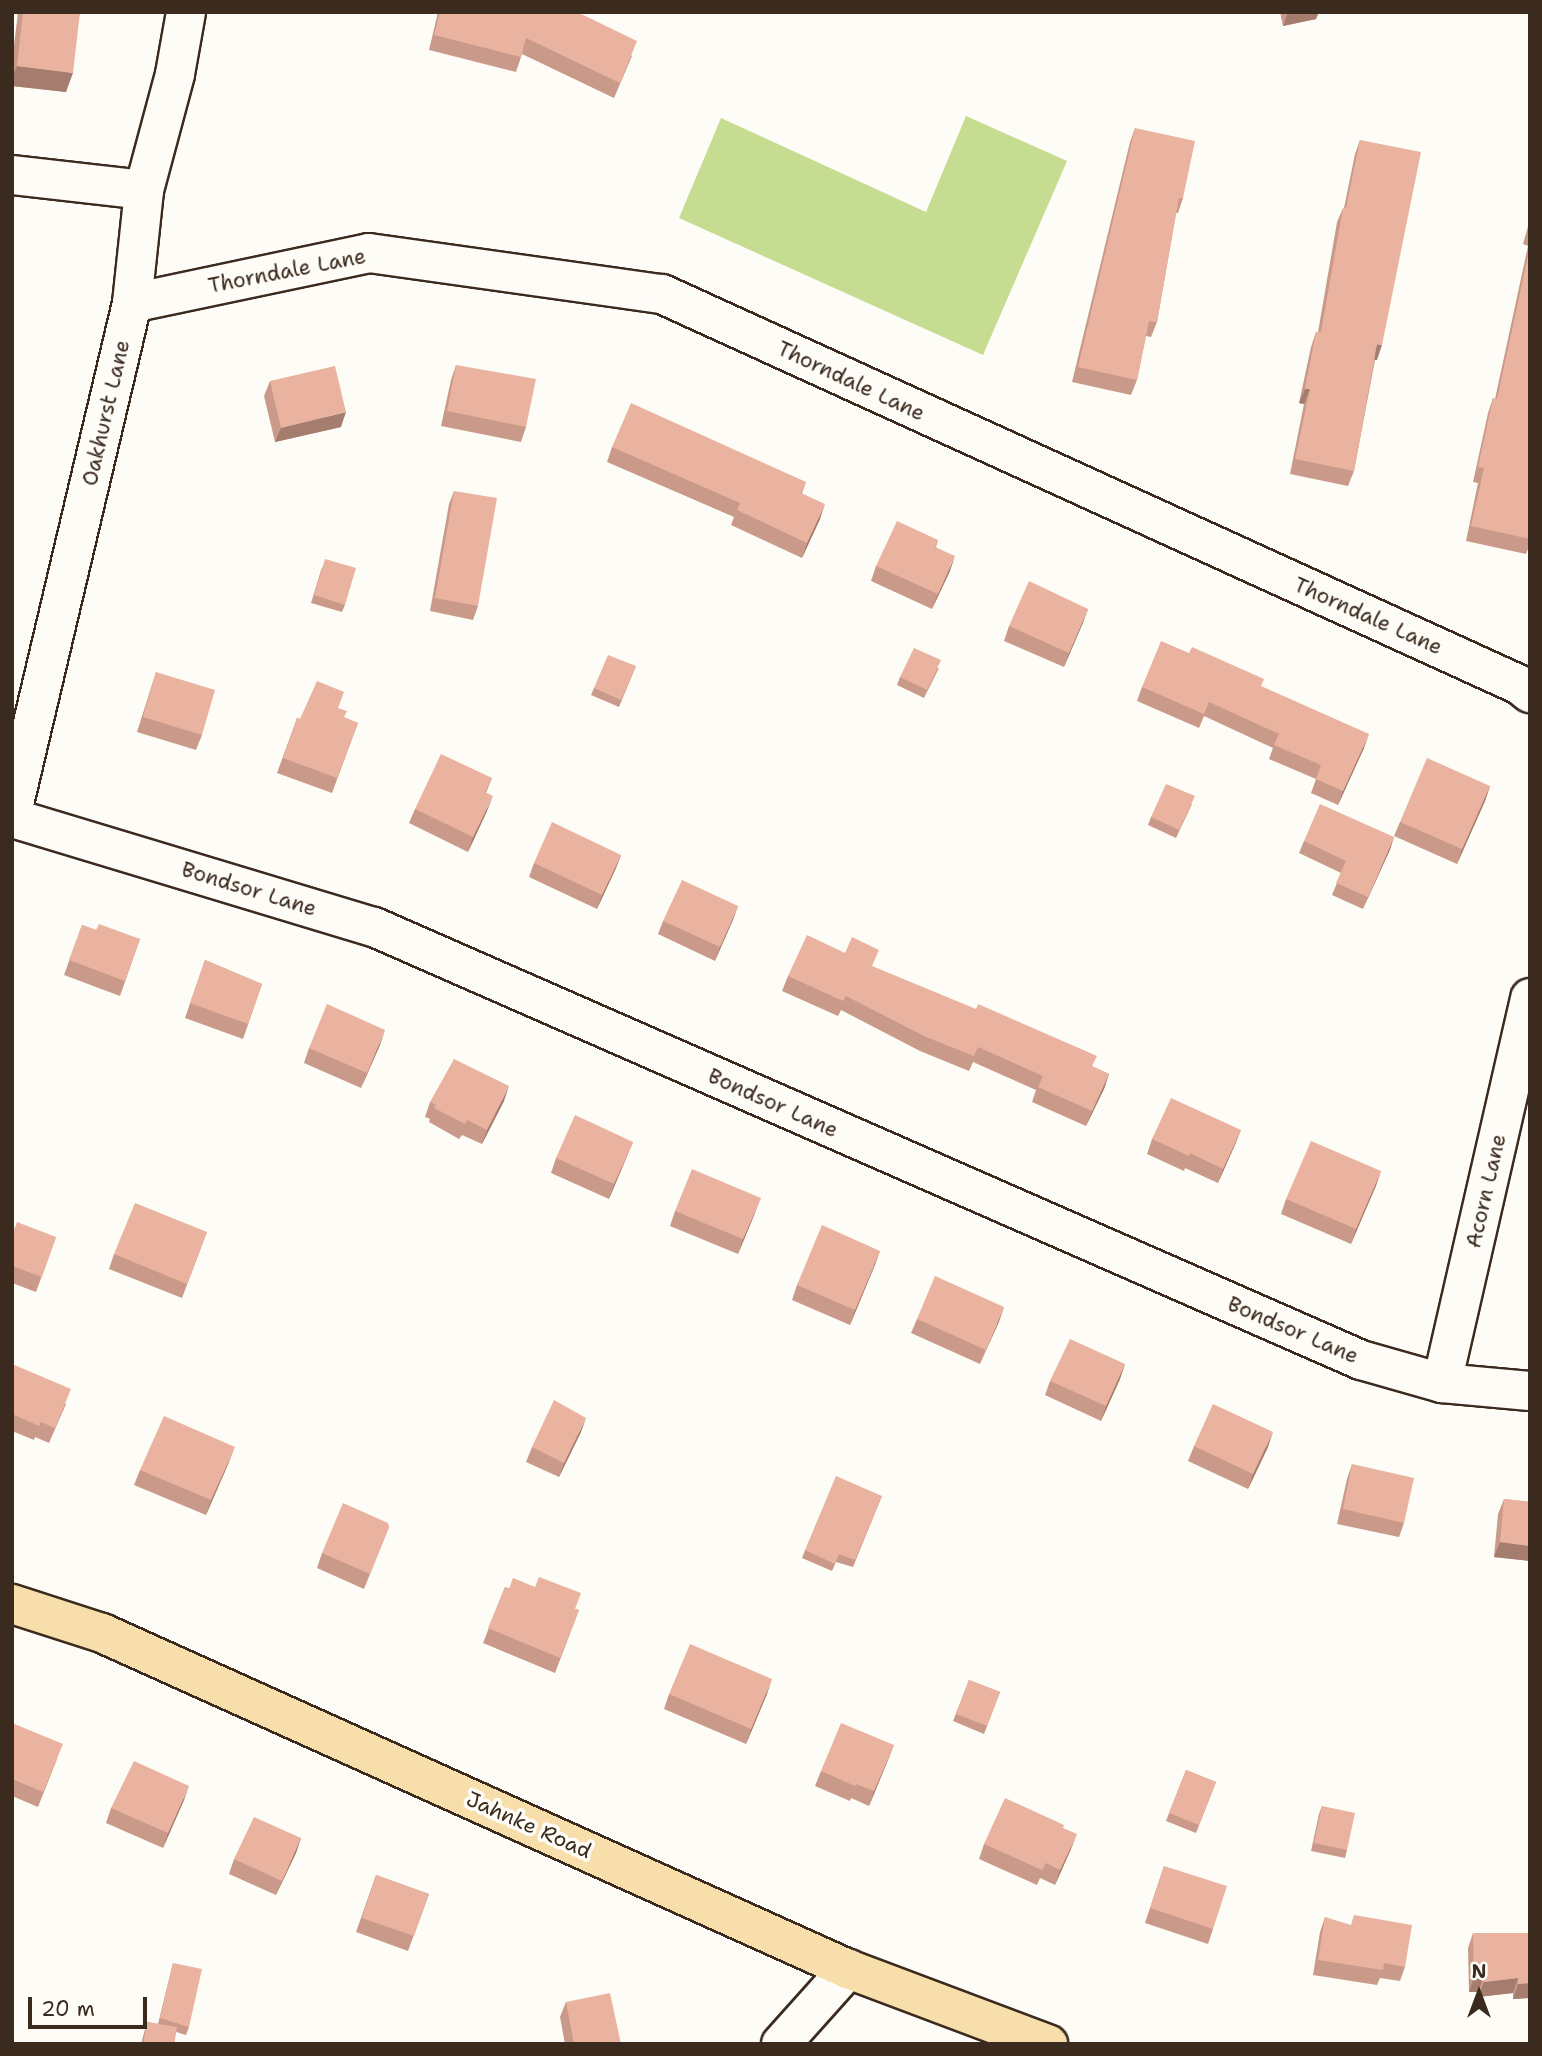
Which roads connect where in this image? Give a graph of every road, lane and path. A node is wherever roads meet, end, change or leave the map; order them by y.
1 (186, 12) edge
2 (12, 175) edge
3 (144, 190) junction
4 (132, 303) junction
5 (1530, 693) edge
6 (12, 812) edge
7 (12, 818) edge
8 (1530, 998) edge
9 (1442, 1383) junction
10 (1530, 1391) edge
11 (12, 1604) edge
12 (848, 1969) junction
13 (781, 2044) edge
14 (1048, 2044) edge

1 - 3 street, Oakhurst Lane
2 - 3 street
3 - 4 street, Oakhurst Lane
4 - 5 street, Thorndale Lane
4 - 6 street, Oakhurst Lane
7 - 9 street, Bondsor Lane
8 - 9 street, Acorn Lane
9 - 10 street, Bondsor Lane
11 - 12 main road, Jahnke Road
12 - 13 street
12 - 14 main road, Jahnke Road

